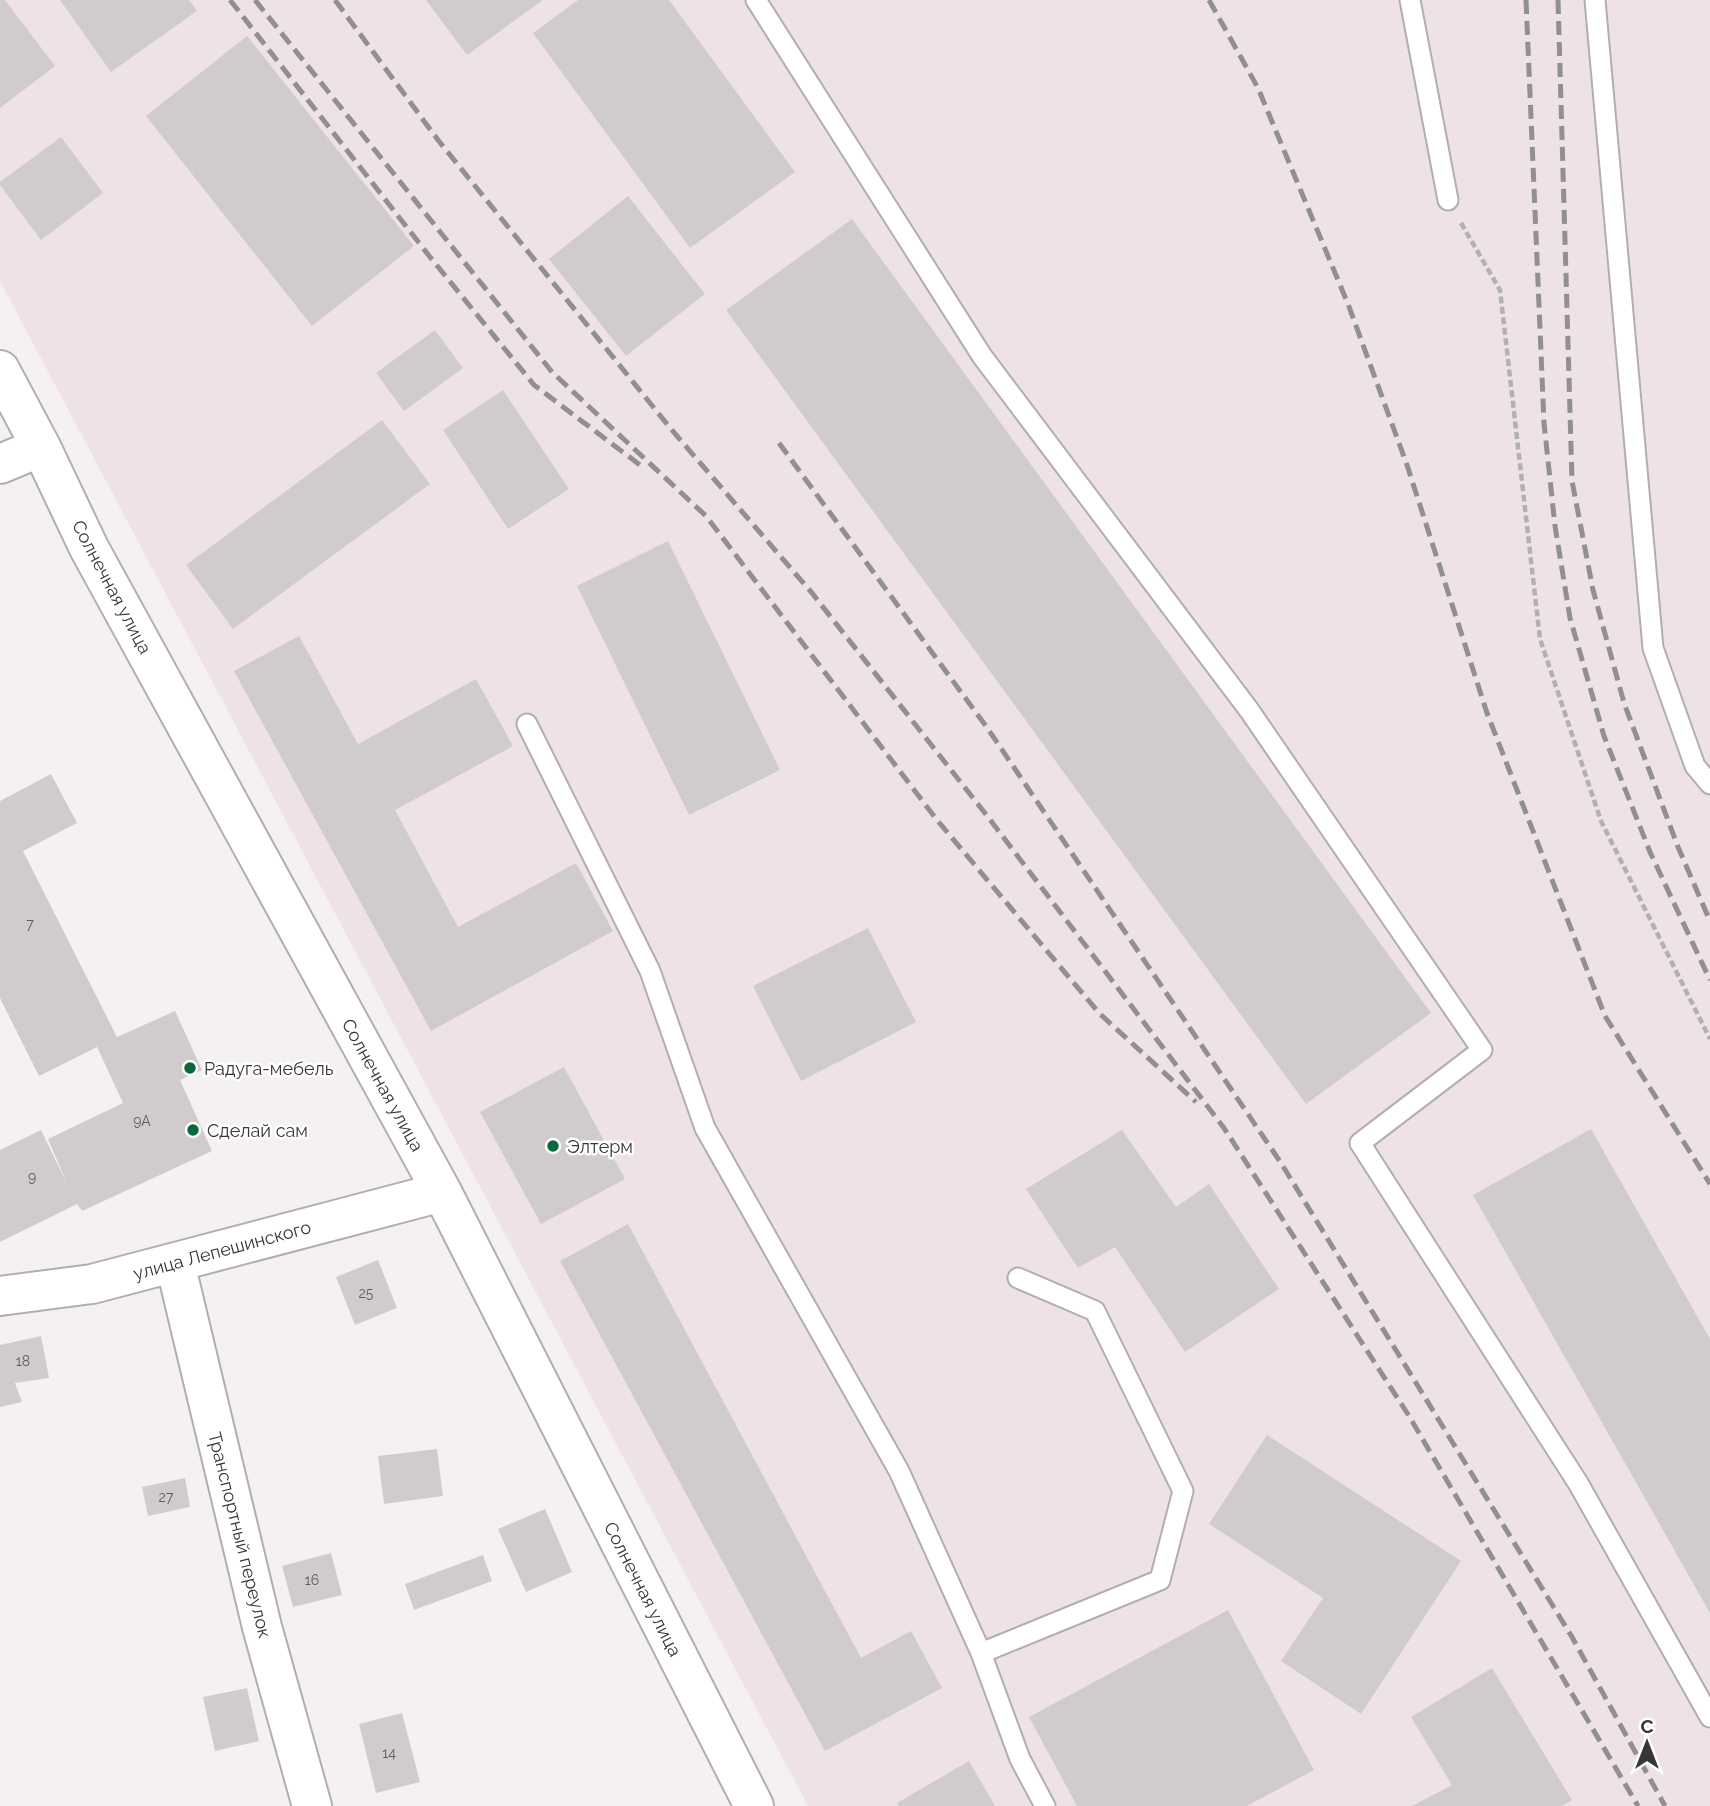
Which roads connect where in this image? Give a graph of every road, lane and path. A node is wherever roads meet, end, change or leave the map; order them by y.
1 (756, 0) edge
2 (1410, 0) edge
3 (1595, 0) edge
4 (1448, 200) joint
5 (0, 370) edge
6 (41, 447) junction
7 (0, 464) edge
8 (527, 724) dead end
9 (1710, 784) edge
10 (1710, 1039) edge
11 (442, 1192) junction
12 (175, 1263) junction
13 (1018, 1278) dead end
14 (0, 1296) edge
15 (981, 1653) junction
16 (1710, 1717) edge
17 (312, 1806) edge
18 (754, 1806) edge
19 (1045, 1806) edge

1 - 16 lane
2 - 4 lane
3 - 9 lane
4 - 10 path
5 - 6 street, Солнечная улица
6 - 7 street
6 - 11 street, Солнечная улица
8 - 15 lane
11 - 12 street, улица Лепешинского
11 - 18 street, Солнечная улица
12 - 14 street, улица Лепешинского
12 - 17 street, Транспортный переулок
13 - 15 lane
15 - 19 lane

